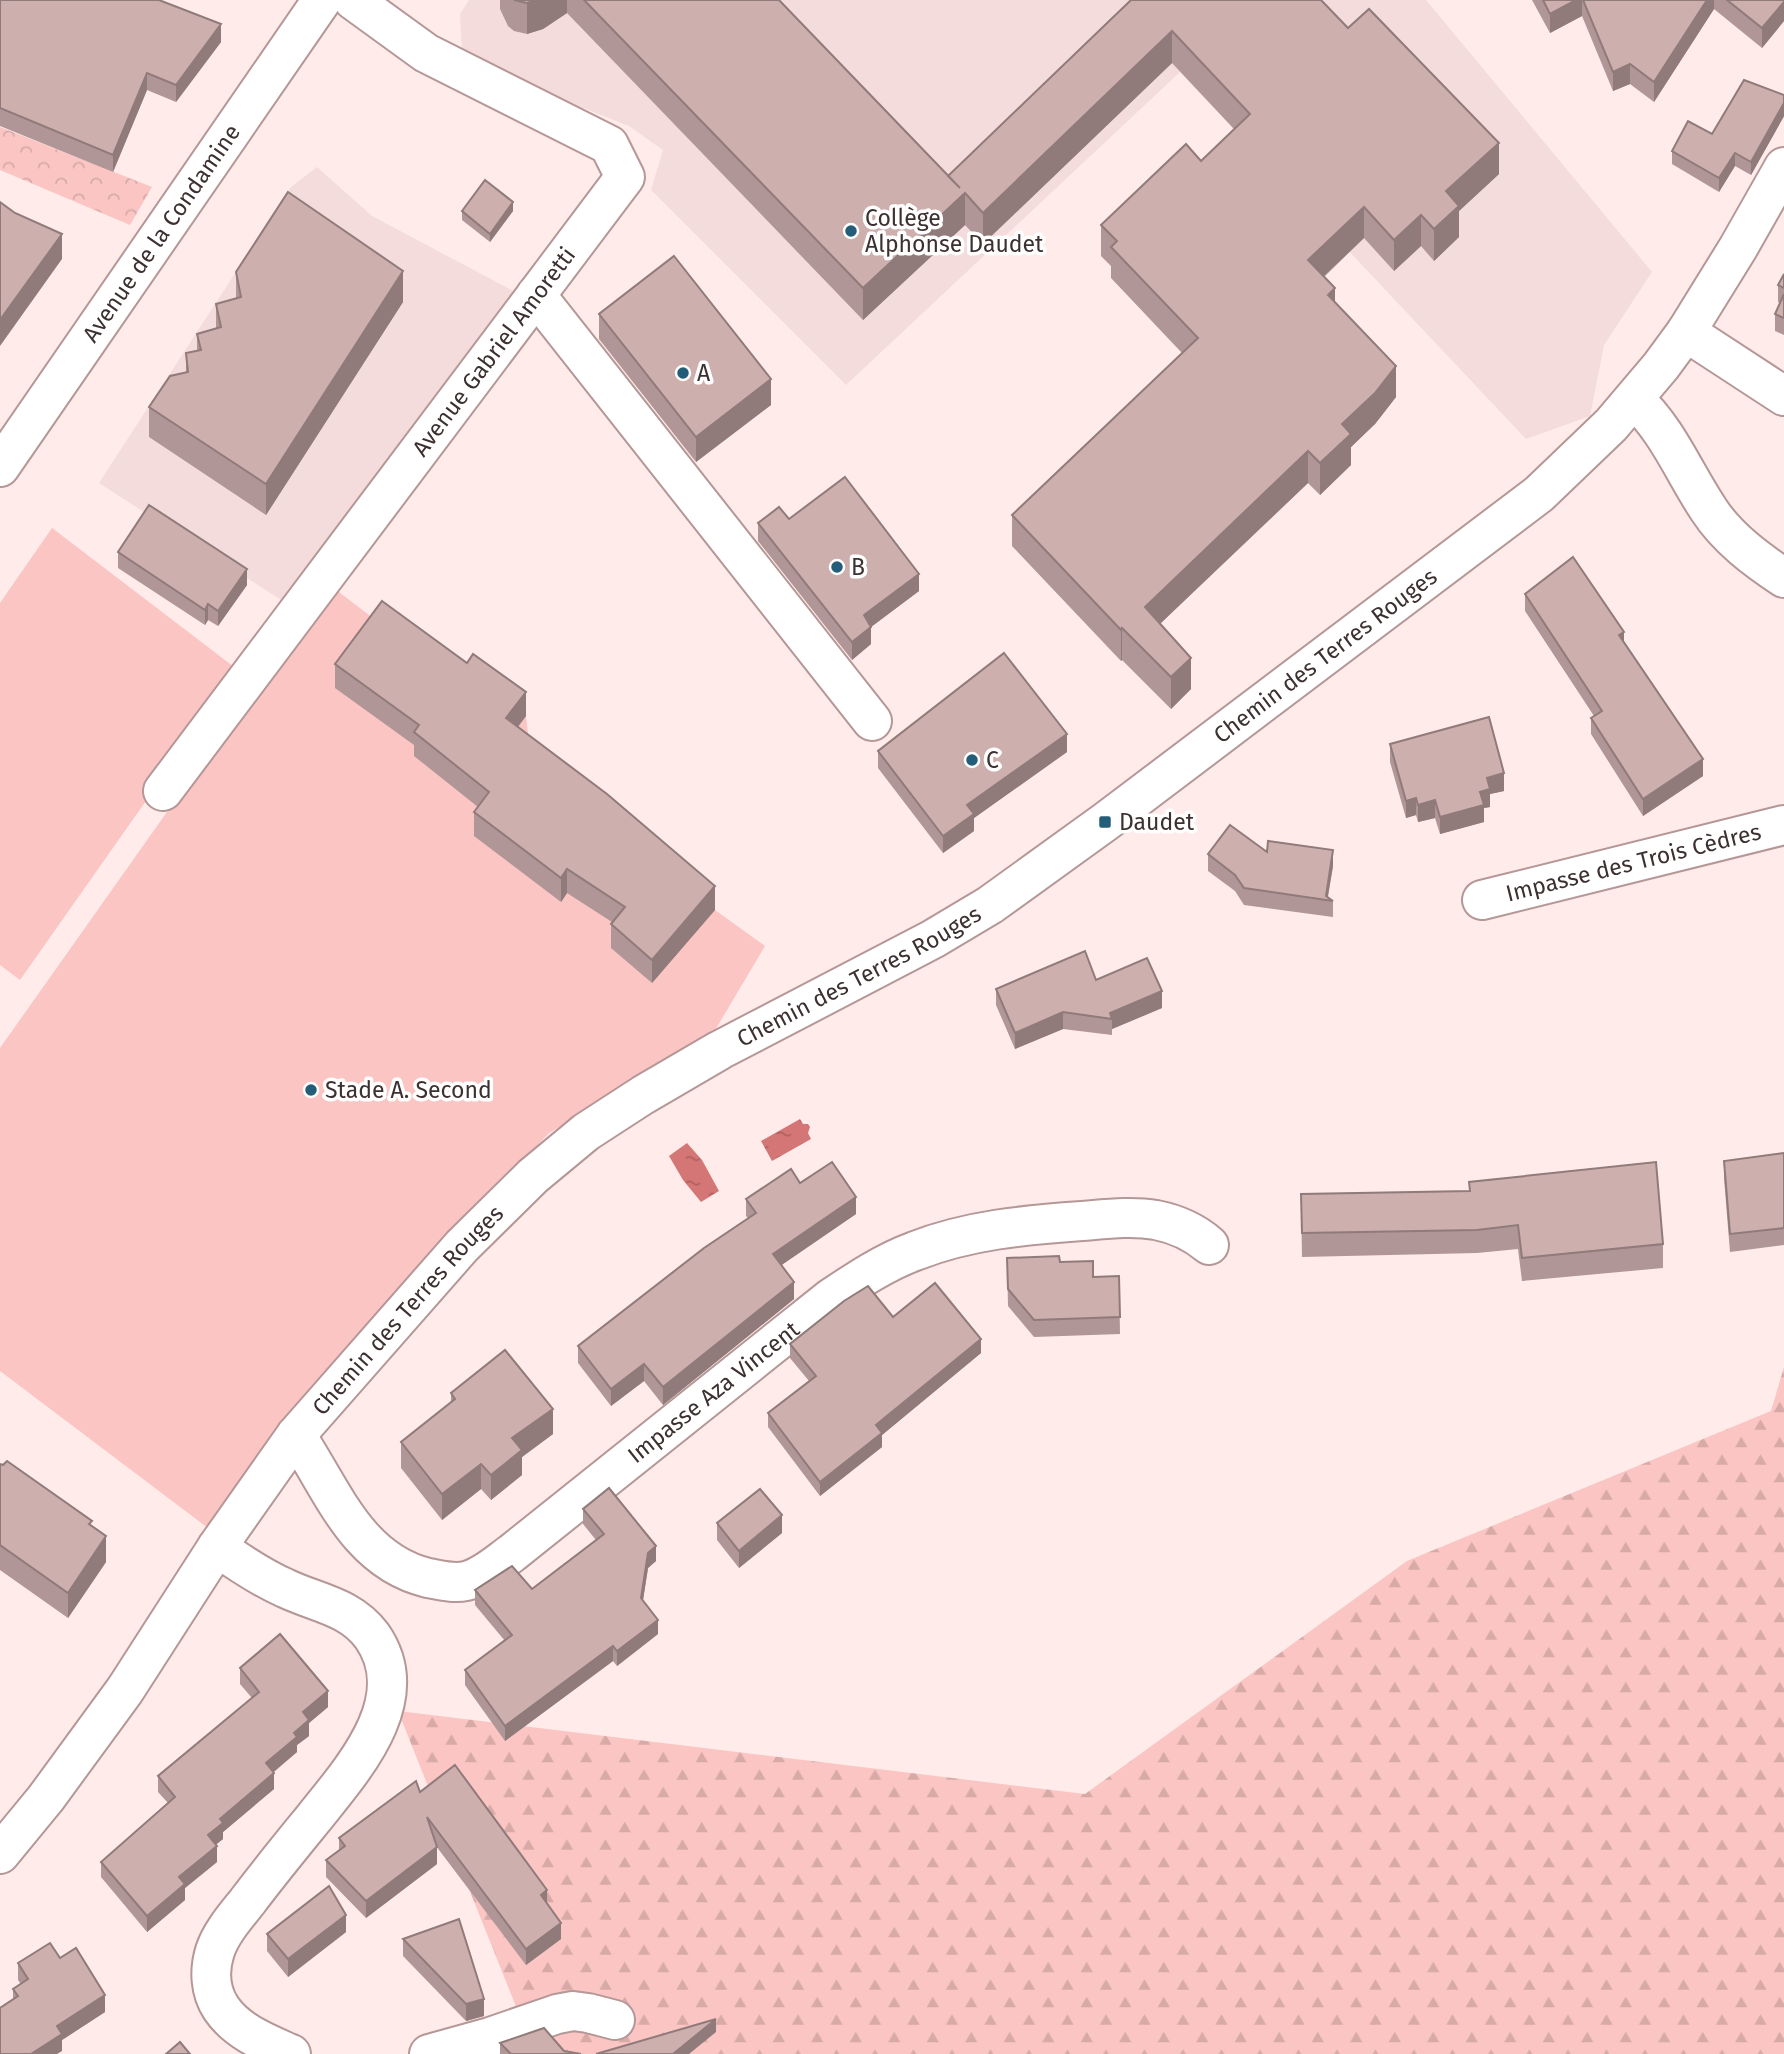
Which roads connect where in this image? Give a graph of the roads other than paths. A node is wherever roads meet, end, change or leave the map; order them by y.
1 (322, 0) edge
2 (353, 0) edge
3 (1784, 167) edge
4 (536, 295) junction
5 (1686, 332) junction
6 (1784, 396) edge
7 (1634, 399) junction
8 (0, 467) edge
9 (1784, 578) edge
10 (872, 721) dead end
11 (163, 791) dead end
12 (1784, 825) edge
13 (1482, 900) dead end
14 (1209, 1245) dead end
15 (296, 1436) junction
16 (217, 1547) junction
17 (0, 1854) edge
18 (615, 2020) dead end
19 (291, 2054) edge
20 (429, 2054) edge

1 - 8 street, Avenue de la Condamine
2 - 4 street, Avenue Gabriel Amoretti
3 - 5 street, Chemin des Terres Rouges
4 - 10 street
4 - 11 street, Avenue Gabriel Amoretti
5 - 6 street
5 - 7 street, Chemin des Terres Rouges
7 - 9 street
7 - 15 street, Chemin des Terres Rouges
12 - 13 street, Impasse des Trois Cèdres
14 - 15 street, Impasse Aza Vincent
15 - 16 street, Chemin des Terres Rouges
16 - 17 street, Chemin des Terres Rouges
16 - 19 street
18 - 20 street

